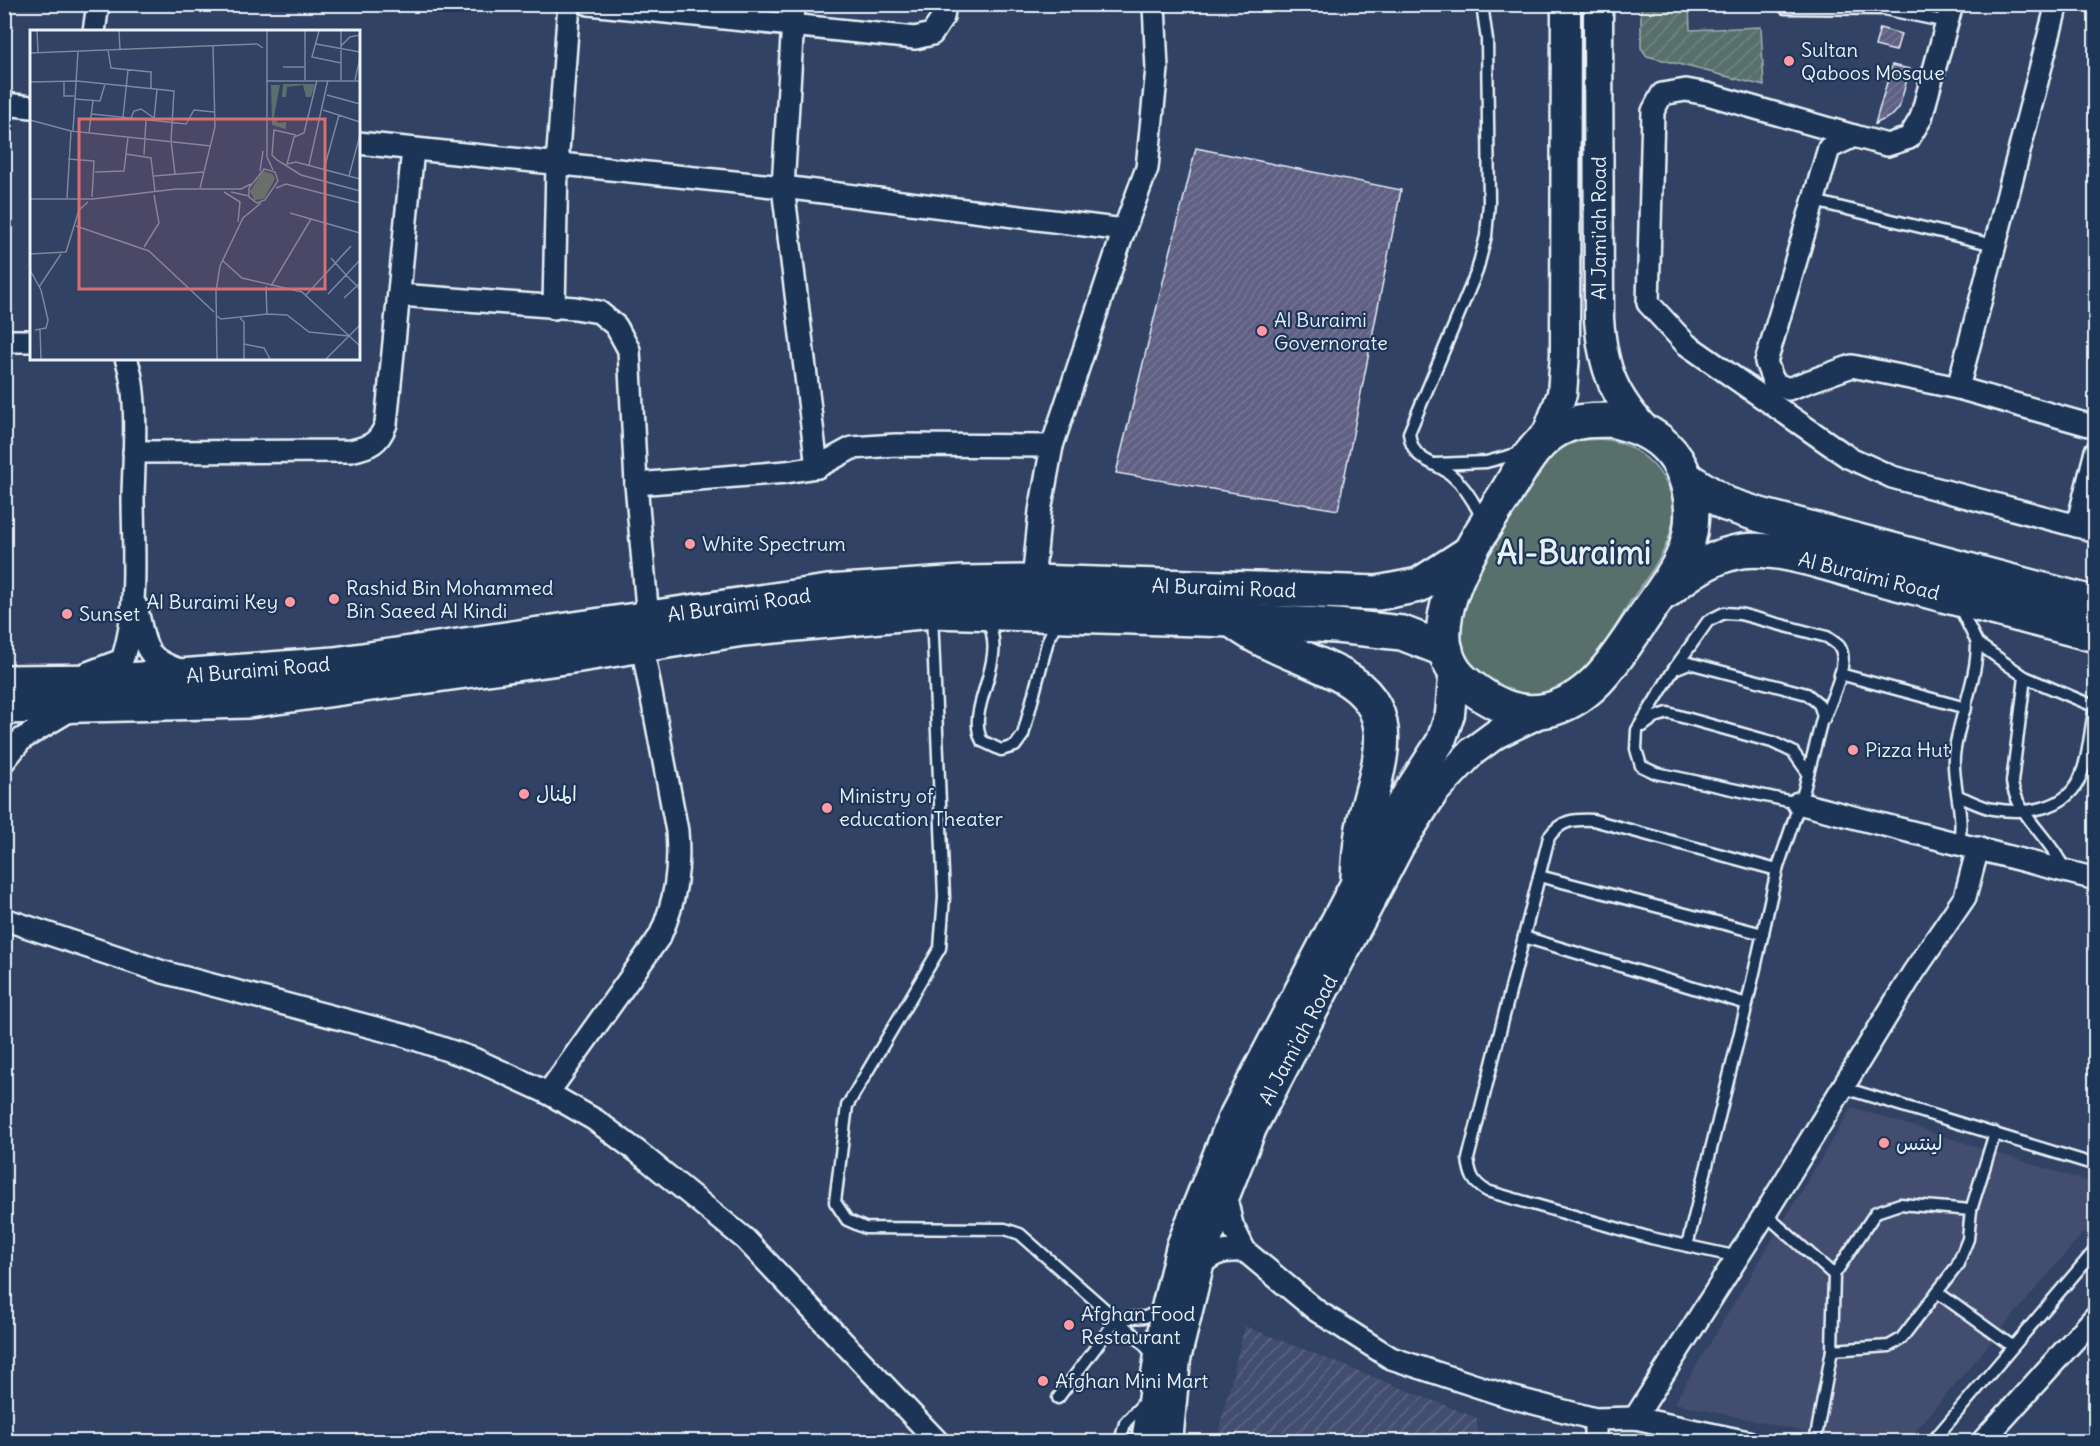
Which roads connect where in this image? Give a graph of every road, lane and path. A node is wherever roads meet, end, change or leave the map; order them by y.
1 (98, 4) edge
2 (569, 4) edge
3 (589, 4) edge
4 (945, 4) edge
5 (1154, 4) edge
6 (1482, 4) edge
7 (1566, 4) edge
8 (1598, 4) edge
9 (2058, 4) edge
10 (636, 6) edge
11 (1785, 8) dead end
12 (1950, 13) edge
13 (793, 15) edge
14 (94, 30) edge
15 (4, 104) edge
16 (30, 107) edge
17 (1854, 136) junction
18 (360, 143) edge
19 (413, 149) junction
20 (557, 165) junction
21 (783, 187) junction
22 (1814, 201) junction
23 (1124, 230) junction
24 (1994, 244) junction
25 (399, 295) junction
26 (554, 308) junction
27 (4, 340) edge
28 (30, 341) edge
29 (127, 360) edge
30 (1959, 388) junction
31 (1768, 390) junction
32 (2094, 420) edge
33 (1651, 436) junction
34 (1540, 443) junction
35 (1052, 446) junction
36 (2096, 451) edge
37 (134, 452) junction
38 (1435, 464) junction
39 (817, 467) junction
40 (1687, 479) junction
41 (636, 484) junction
42 (1485, 526) junction
43 (2086, 529) edge
44 (1467, 554) junction
45 (1033, 582) junction
46 (133, 594) junction
47 (1955, 598) junction
48 (1654, 602) junction
49 (2096, 604) edge
50 (932, 610) junction
51 (983, 612) junction
52 (1062, 615) junction
53 (1232, 620) junction
54 (645, 632) junction
55 (2096, 635) edge
56 (1977, 643) junction
57 (1450, 658) junction
58 (1674, 669) junction
59 (1840, 674) junction
60 (195, 675) junction
61 (2025, 677) junction
62 (4, 682) edge
63 (52, 683) junction
64 (4, 707) edge
65 (75, 707) junction
66 (2095, 707) edge
67 (1966, 708) junction
68 (1548, 710) junction
69 (1638, 730) junction
70 (1820, 731) junction
71 (4, 761) edge
72 (1808, 773) junction
73 (1958, 796) junction
74 (1798, 803) junction
75 (2022, 810) junction
76 (1968, 846) junction
77 (1777, 870) junction
78 (2065, 871) junction
79 (1539, 876) junction
80 (1358, 878) junction
81 (2096, 879) edge
82 (4, 919) edge
83 (1763, 934) junction
84 (1524, 937) junction
85 (1747, 1004) junction
86 (1844, 1088) junction
87 (548, 1093) junction
88 (1995, 1133) junction
89 (2096, 1165) edge
90 (1225, 1193) junction
91 (1971, 1210) junction
92 (1765, 1214) junction
93 (1687, 1246) junction
94 (2096, 1249) edge
95 (1245, 1251) junction
96 (1738, 1257) junction
97 (1198, 1268) junction
98 (1834, 1275) junction
99 (1937, 1292) junction
100 (1166, 1308) junction
101 (2096, 1316) edge
102 (1117, 1319) junction
103 (2013, 1346) junction
104 (1832, 1350) junction
105 (1157, 1361) junction
106 (1151, 1394) junction
107 (1058, 1398) dead end
108 (1635, 1418) junction
109 (1595, 1419) junction
110 (938, 1442) edge
111 (1120, 1442) edge
112 (1146, 1442) edge
113 (1168, 1442) edge
114 (1595, 1442) edge
115 (1748, 1442) edge
116 (1815, 1442) edge
117 (1932, 1442) edge
118 (1982, 1442) edge

1 - 14 street
2 - 20 street
3 - 10 street
4 - 13 street
5 - 23 street
6 - 38 lane
7 - 34 main road, Al Jami'ah Road
8 - 33 main road, Al Jami'ah Road
9 - 24 street
10 - 13 street
11 - 12 lane
12 - 17 street
13 - 21 street
15 - 16 street
17 - 22 street
17 - 31 street
18 - 19 street
19 - 20 street
19 - 25 street
20 - 21 street
20 - 26 street
21 - 23 street
21 - 39 street
22 - 24 lane
22 - 31 street
23 - 35 street
24 - 30 street
25 - 26 street
25 - 37 street
26 - 41 street
27 - 28 street
29 - 37 street
30 - 31 street
30 - 32 street
31 - 43 street
33 - 34 main road
33 - 40 main road
34 - 38 lane
34 - 42 main road
35 - 39 street
35 - 45 street
36 - 43 street
37 - 46 street
38 - 42 lane
39 - 41 street
40 - 48 main road
40 - 49 main road, Al Buraimi Road
41 - 54 street
42 - 44 main road
44 - 45 main road, Al Buraimi Road
44 - 57 main road
45 - 54 main road, Al Buraimi Road
46 - 60 street
46 - 63 street
47 - 48 main road, Al Buraimi Road
47 - 55 main road, Al Buraimi Road
47 - 56 lane
48 - 68 main road
50 - 51 main road, Al Buraimi Road
50 - 54 main road, Al Buraimi Road
50 - 102 lane
51 - 52 main road, Al Buraimi Road
51 - 52 lane
52 - 53 main road, Al Buraimi Road
53 - 57 main road, Al Buraimi Road
53 - 80 main road
54 - 60 main road, Al Buraimi Road
54 - 65 main road, Al Buraimi Road
54 - 87 street
56 - 61 lane
56 - 67 lane
57 - 68 main road
57 - 80 main road, Al Jami'ah Road
58 - 59 lane
58 - 69 lane
58 - 70 lane
59 - 67 lane
59 - 70 lane
60 - 63 main road, Al Buraimi Road
61 - 66 lane
61 - 75 lane
62 - 63 main road, Al Buraimi Road
64 - 65 main road, Al Buraimi Road
65 - 71 street
66 - 75 lane
67 - 73 lane
68 - 90 main road, Al Jami'ah Road
69 - 72 lane
69 - 74 lane
70 - 72 lane
72 - 74 lane
73 - 75 lane
73 - 76 lane
74 - 76 street
74 - 77 lane
75 - 78 lane
76 - 78 street
76 - 86 street
77 - 79 lane
77 - 83 lane
78 - 81 street
79 - 83 lane
79 - 84 lane
80 - 100 main road, Al Jami'ah Road
82 - 87 street
83 - 85 lane
84 - 85 lane
84 - 93 lane
85 - 93 lane
86 - 88 lane
86 - 92 street
87 - 110 street
88 - 89 lane
88 - 91 lane
90 - 95 street
90 - 97 main road, Al Jami'ah Road
91 - 98 lane
91 - 99 lane
92 - 96 street
92 - 98 lane
93 - 96 lane
94 - 103 lane
95 - 97 street
95 - 109 street
96 - 108 street
97 - 113 main road, Al Jami'ah Road
98 - 104 lane
99 - 103 lane
99 - 104 lane
100 - 102 lane
100 - 105 main road, Al Jami'ah Road
101 - 118 street
102 - 105 lane
102 - 107 lane
103 - 117 lane
104 - 116 lane
105 - 106 main road, Al Jami'ah Road
106 - 111 lane
106 - 112 main road, Al Jami'ah Road
108 - 109 street
108 - 115 street
109 - 114 street

